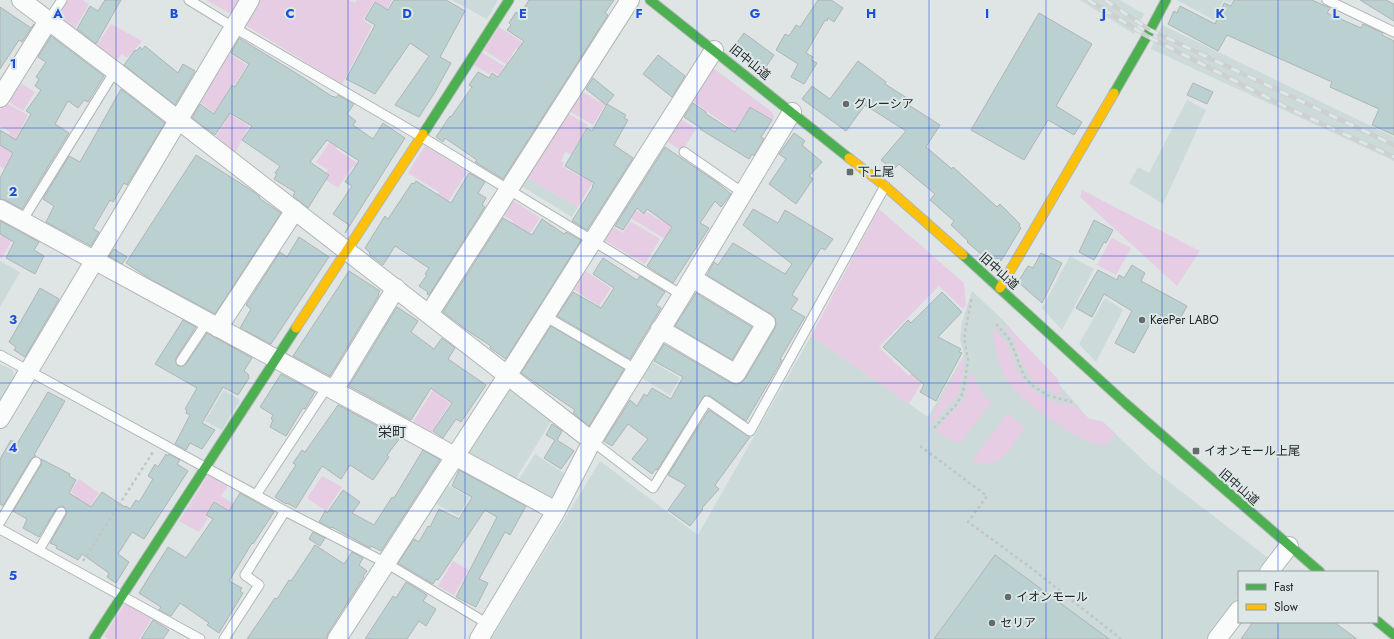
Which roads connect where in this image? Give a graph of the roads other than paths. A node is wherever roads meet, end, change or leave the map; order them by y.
1 (21, 0) edge
2 (62, 0) edge
3 (188, 0) edge
4 (250, 0) edge
5 (509, 0) edge
6 (630, 0) edge
7 (650, 0) edge
8 (1166, 0) edge
9 (1327, 0) edge
10 (48, 21) junction
11 (233, 28) junction
12 (1394, 32) edge
13 (714, 50) junction
14 (115, 71) junction
15 (0, 98) edge
16 (792, 112) junction
17 (179, 120) junction
18 (422, 136) junction
19 (684, 152) dead end
20 (885, 186) junction
21 (508, 189) junction
22 (743, 192) junction
23 (0, 209) edge
24 (295, 210) junction
25 (22, 221) junction
26 (592, 241) junction
27 (348, 251) junction
28 (94, 261) junction
29 (692, 278) junction
30 (396, 288) junction
31 (1000, 288) junction
32 (682, 295) junction
33 (429, 314) junction
34 (545, 316) junction
35 (213, 325) junction
36 (660, 329) junction
37 (0, 355) edge
38 (276, 359) junction
39 (181, 361) dead end
40 (635, 369) junction
41 (29, 371) junction
42 (507, 376) junction
43 (331, 389) junction
44 (0, 419) edge
45 (592, 440) junction
46 (455, 456) junction
47 (36, 462) dead end
48 (206, 467) junction
49 (256, 495) junction
50 (556, 511) junction
51 (61, 512) dead end
52 (285, 512) junction
53 (0, 522) edge
54 (0, 529) edge
55 (1289, 546) junction
56 (39, 550) junction
57 (386, 563) junction
58 (1270, 571) edge
59 (1319, 571) edge
60 (122, 595) junction
61 (1238, 611) edge
62 (1378, 622) edge
63 (484, 632) edge
64 (1394, 636) edge
65 (94, 639) edge
66 (200, 639) edge
67 (224, 639) edge
68 (337, 639) edge
69 (1217, 639) edge

1 - 10 street
2 - 10 lane
3 - 11 lane
4 - 11 street
5 - 18 street
6 - 21 street
7 - 13 street, 旧中山道
8 - 31 street
9 - 12 lane
10 - 14 street
10 - 15 street
11 - 17 street
11 - 18 lane
13 - 16 street, 旧中山道
13 - 26 street
14 - 17 street
14 - 25 lane
16 - 20 street, 旧中山道
16 - 22 street
17 - 24 street
17 - 28 street
18 - 21 lane
18 - 27 street
19 - 22 lane
20 - 31 street, 旧中山道
20 - 45 lane
21 - 26 lane
21 - 33 street
22 - 29 street
23 - 25 street
24 - 27 street
24 - 35 street
25 - 28 street
26 - 32 lane
26 - 34 street
27 - 30 street
27 - 38 street
28 - 35 street
28 - 41 street
29 - 32 street
29 - 36 street
30 - 33 street
30 - 43 street
31 - 55 street, 旧中山道
32 - 36 street
33 - 42 street
34 - 40 lane
34 - 42 street
35 - 38 street
35 - 39 lane
36 - 40 street
37 - 41 lane
38 - 43 street
38 - 48 street
40 - 45 street
41 - 44 street
41 - 48 lane
42 - 45 street
42 - 46 street
43 - 46 street
43 - 49 lane
45 - 50 street
46 - 50 street
46 - 57 street
47 - 53 lane
48 - 49 lane
48 - 60 street
49 - 52 lane
50 - 63 street
51 - 56 lane
52 - 57 lane
52 - 67 lane
54 - 56 lane
55 - 58 street
55 - 59 street, 旧中山道
56 - 60 lane
57 - 63 lane
57 - 68 street
60 - 65 street
60 - 66 lane
61 - 69 street
62 - 64 street

